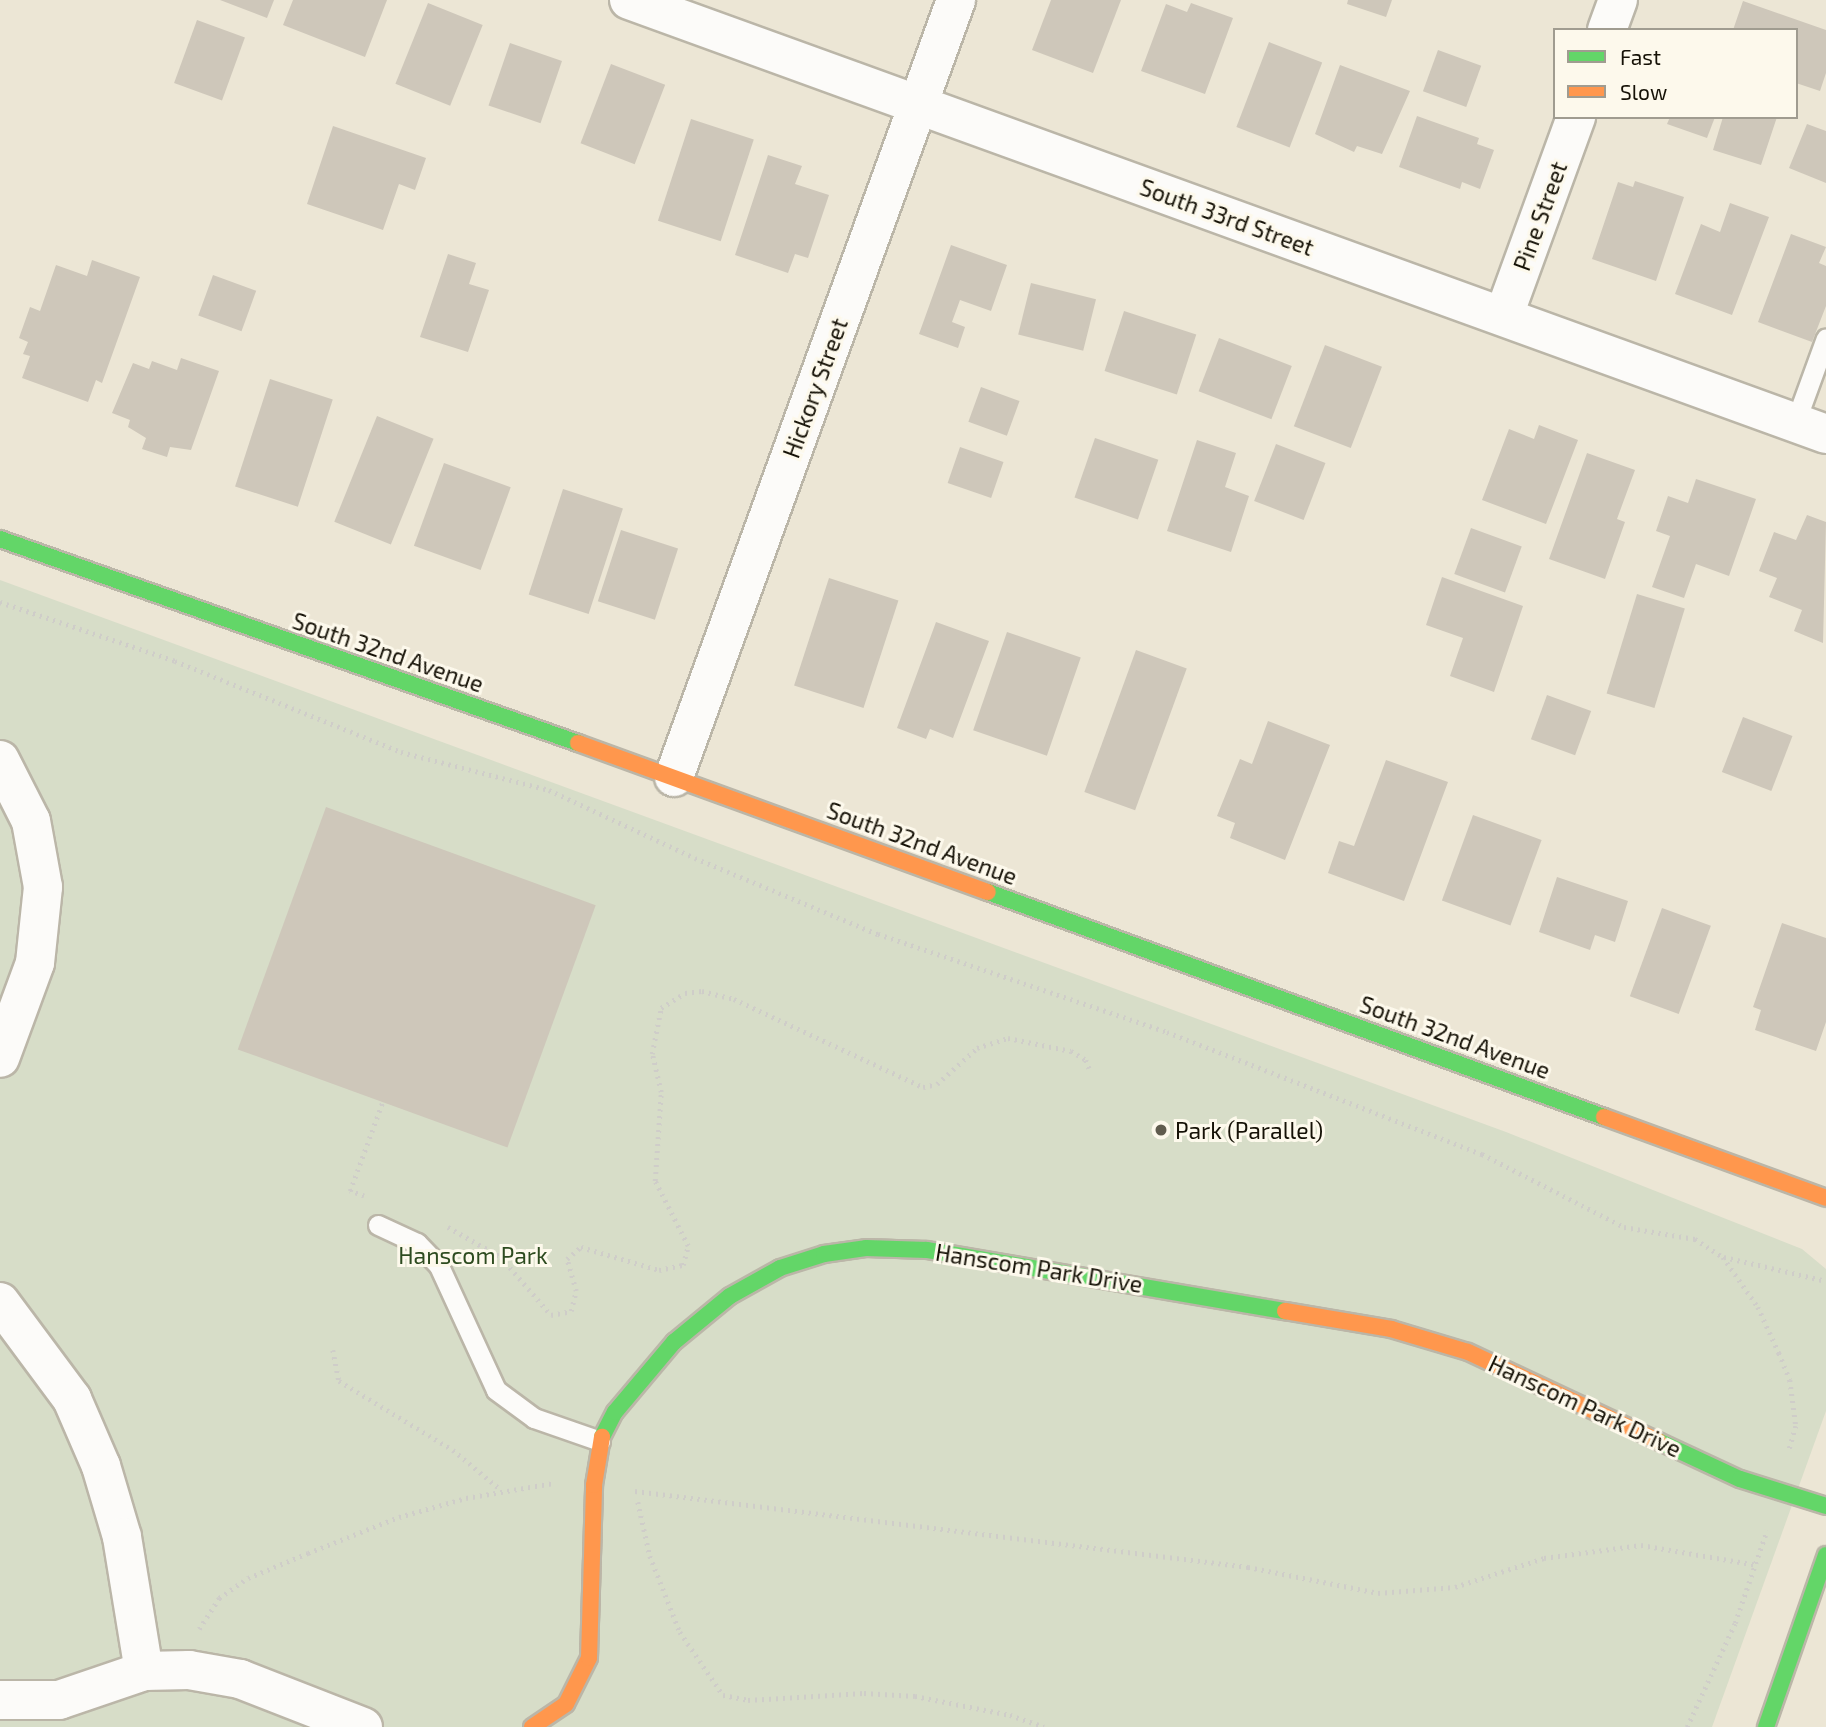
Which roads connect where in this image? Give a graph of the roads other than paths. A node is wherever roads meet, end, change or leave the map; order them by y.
1 (629, 0) edge
2 (956, 0) edge
3 (1618, 0) edge
4 (1608, 28) edge
5 (918, 108) junction
6 (1575, 119) edge
7 (1504, 315) junction
8 (1826, 338) edge
9 (1811, 428) edge
10 (0, 539) edge
11 (0, 760) edge
12 (674, 777) junction
13 (0, 1058) edge
14 (1826, 1198) edge
15 (378, 1225) dead end
16 (0, 1302) edge
17 (600, 1441) junction
18 (1826, 1506) edge
19 (1826, 1555) edge
20 (144, 1671) junction
21 (0, 1700) edge
22 (362, 1727) edge
23 (531, 1727) edge
24 (1766, 1727) edge

1 - 5 street, South 33rd Street
2 - 5 street, Hickory Street
3 - 4 street
5 - 7 street, South 33rd Street
5 - 12 street, Hickory Street
6 - 7 street, Pine Street
7 - 9 street, South 33rd Street
8 - 9 lane
10 - 12 street, South 32nd Avenue
11 - 13 street
12 - 14 street, South 32nd Avenue
15 - 17 lane
16 - 20 street
17 - 18 street, Hanscom Park Drive
17 - 23 street, Hanscom Park Drive
19 - 24 street
20 - 21 street
20 - 22 street

